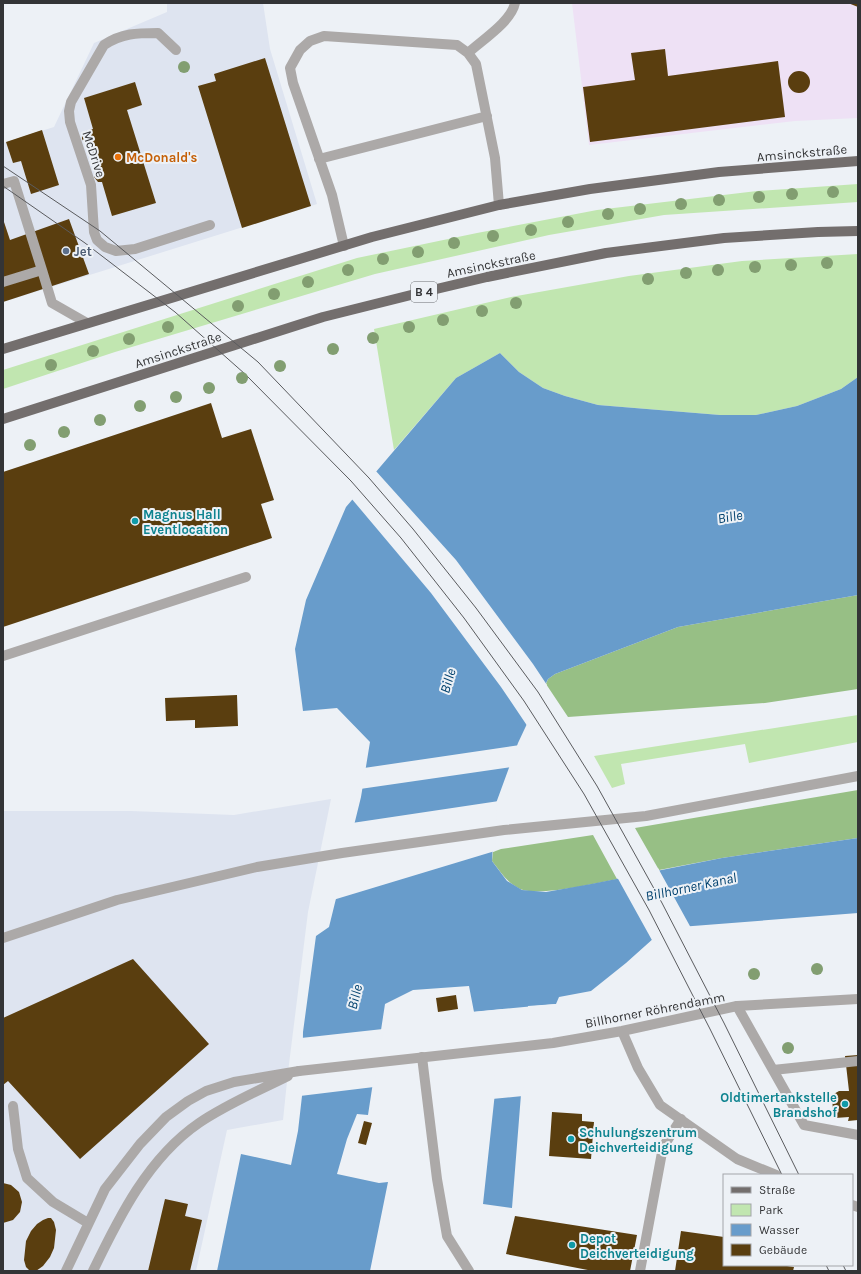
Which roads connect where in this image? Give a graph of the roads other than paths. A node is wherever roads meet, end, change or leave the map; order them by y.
1 (515, 3) edge
2 (176, 50) dead end
3 (468, 53) junction
4 (487, 116) junction
5 (319, 159) junction
6 (858, 161) edge
7 (3, 184) edge
8 (499, 205) junction
9 (210, 226) dead end
10 (858, 231) edge
11 (344, 246) junction
12 (42, 270) junction
13 (3, 282) edge
14 (87, 323) junction
15 (3, 349) edge
16 (3, 419) edge
17 (246, 577) dead end
18 (3, 656) edge
19 (858, 776) edge
20 (3, 938) edge
21 (858, 999) edge
22 (738, 1006) junction
23 (622, 1031) junction
24 (422, 1057) junction
25 (858, 1061) edge
26 (773, 1070) junction
27 (299, 1071) junction
28 (13, 1106) dead end
29 (681, 1120) junction
30 (858, 1135) edge
31 (774, 1174) edge
32 (88, 1223) junction
33 (66, 1271) edge
34 (93, 1271) edge
35 (469, 1271) edge
36 (640, 1271) edge

1 - 3 street
2 - 9 street, McDrive
3 - 4 street
3 - 5 street
4 - 5 street
4 - 8 street
5 - 11 street
6 - 8 main road, Amsinckstraße
7 - 12 street
8 - 11 main road, Amsinckstraße
10 - 16 main road, Amsinckstraße / B 4
11 - 14 main road, Amsinckstraße
12 - 13 street
12 - 14 street
14 - 15 main road, Amsinckstraße
17 - 18 street
19 - 20 street
21 - 22 street, Billhorner Röhrendamm
22 - 23 street, Billhorner Röhrendamm
22 - 26 street
23 - 24 street, Billhorner Röhrendamm
23 - 29 street
24 - 27 street, Billhorner Röhrendamm
24 - 35 street
25 - 26 street
26 - 30 street
27 - 32 street, Billhorner Röhrendamm
27 - 34 street
28 - 32 street
29 - 31 street
29 - 36 street
32 - 33 street, Billhorner Röhrendamm

